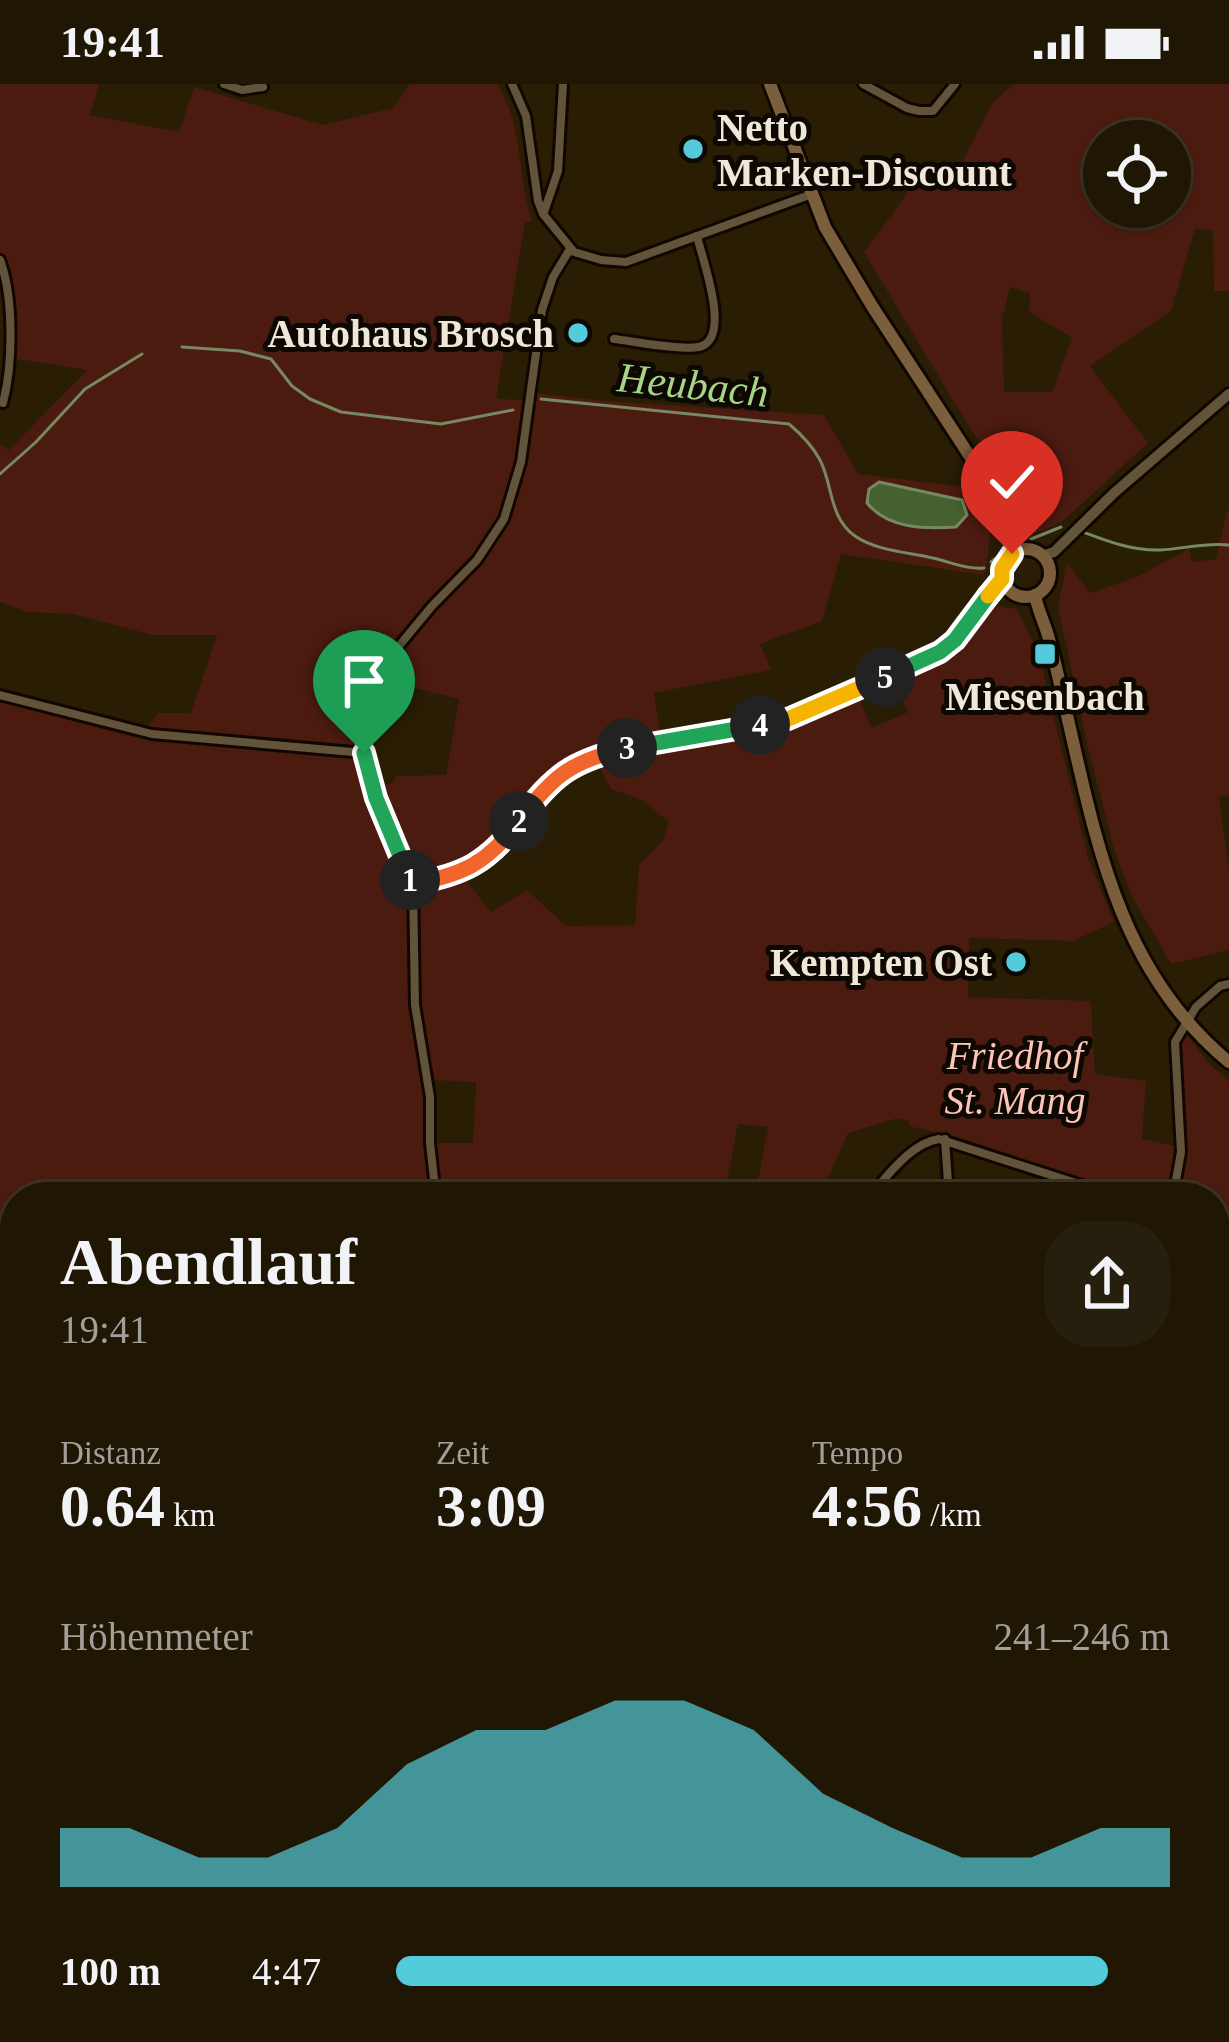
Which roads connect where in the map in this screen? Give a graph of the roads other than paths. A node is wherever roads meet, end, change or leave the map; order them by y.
1 (224, 84) edge
2 (512, 84) edge
3 (562, 84) edge
4 (770, 84) edge
5 (863, 84) edge
6 (955, 84) edge
7 (263, 87) edge
8 (812, 194) junction
9 (543, 214) junction
10 (697, 236) junction
11 (570, 250) junction
12 (0, 260) edge
13 (614, 339) dead end
14 (1229, 394) edge
15 (3, 403) edge
16 (1016, 552) junction
17 (1042, 556) junction
18 (1002, 579) junction
19 (1035, 596) junction
20 (0, 695) edge
21 (364, 753) junction
22 (412, 884) junction
23 (1229, 984) edge
24 (1189, 1023) junction
25 (1229, 1062) edge
26 (945, 1139) junction
27 (434, 1182) edge
28 (882, 1182) edge
29 (948, 1182) edge
30 (1070, 1182) edge
31 (1176, 1182) edge

1 - 7 street
2 - 9 street
3 - 9 street
4 - 8 main road
5 - 6 street
8 - 10 street
8 - 16 main road
9 - 11 street
10 - 11 street
10 - 13 street
11 - 21 street
12 - 15 street
14 - 17 street
16 - 17 main road
16 - 18 main road
17 - 19 main road
18 - 19 main road
18 - 22 street
19 - 24 main road
20 - 21 street
21 - 22 street
22 - 27 street
23 - 24 street
24 - 25 main road
24 - 31 street
26 - 28 street
26 - 29 street
26 - 30 street

